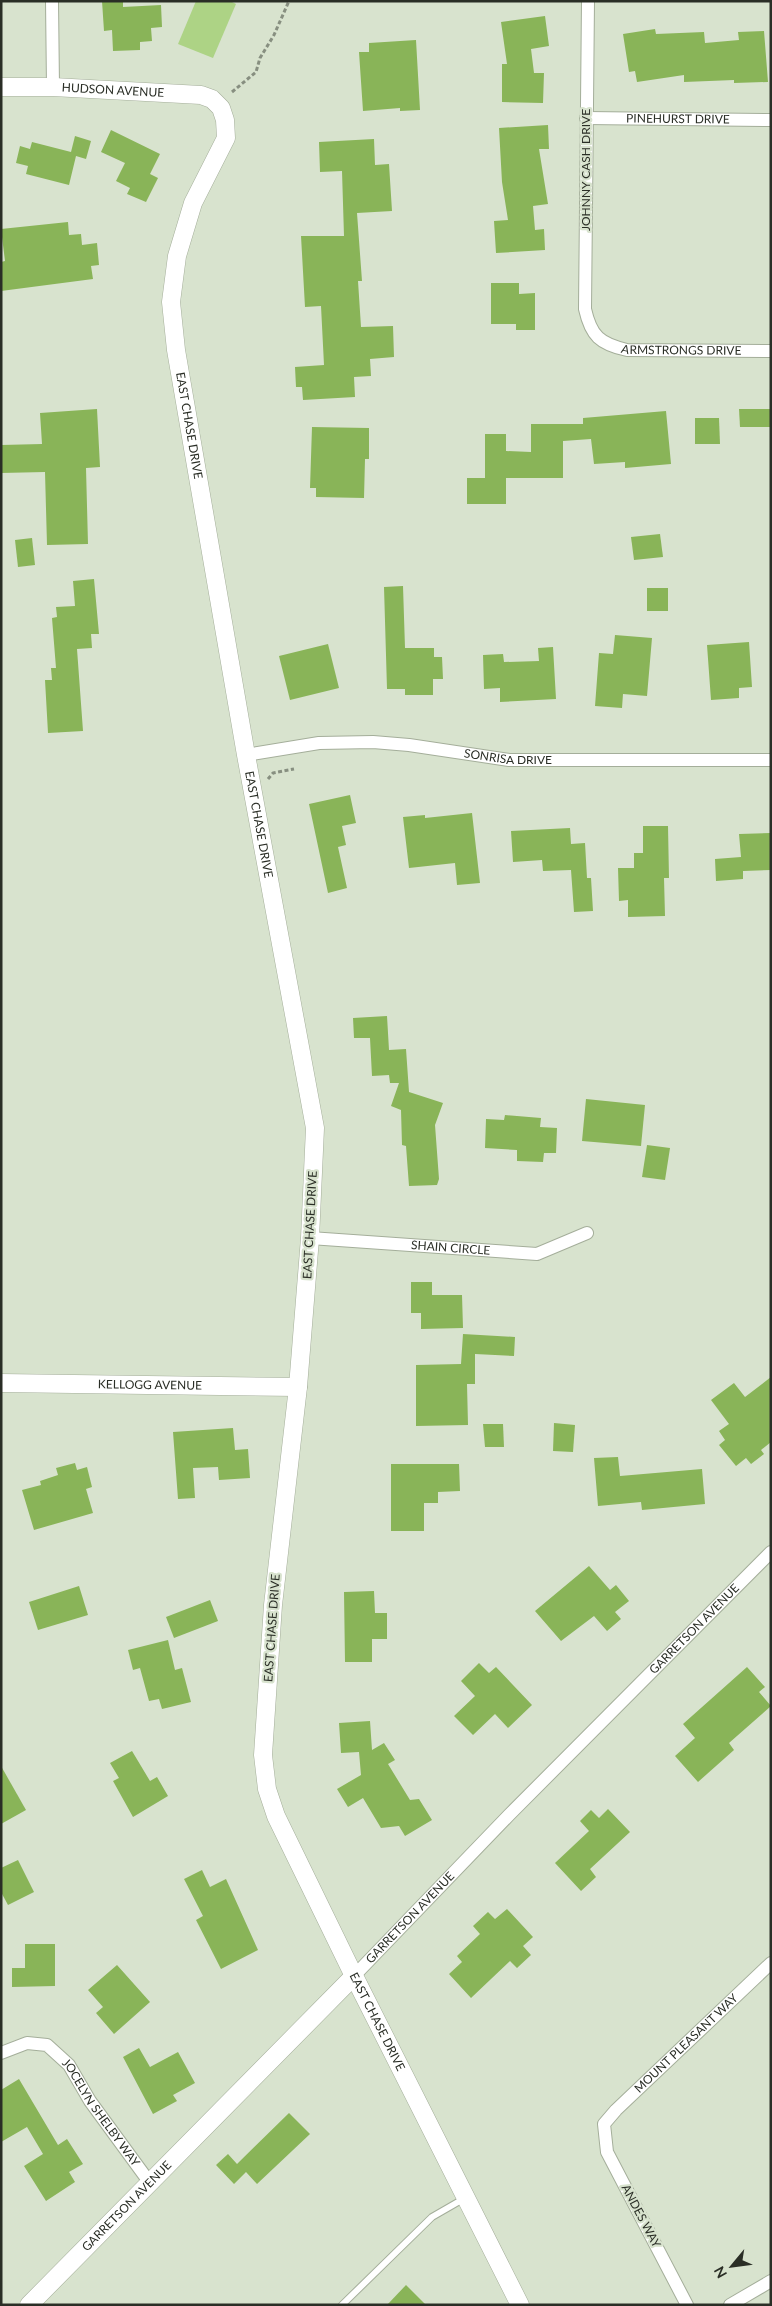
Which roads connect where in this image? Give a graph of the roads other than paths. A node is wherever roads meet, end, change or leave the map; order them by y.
1 (52, 1) edge
2 (588, 1) edge
3 (1, 87) edge
4 (53, 87) junction
5 (221, 108) joint
6 (586, 118) junction
7 (771, 120) edge
8 (596, 337) joint
9 (771, 352) edge
10 (246, 755) junction
11 (771, 760) edge
12 (587, 1233) dead end
13 (310, 1238) junction
14 (1, 1384) edge
15 (298, 1387) junction
16 (771, 1552) edge
17 (771, 1963) edge
18 (354, 1976) junction
19 (1, 2053) edge
20 (604, 2124) joint
21 (150, 2184) junction
22 (466, 2198) junction
23 (771, 2281) edge
24 (29, 2305) edge
25 (342, 2305) edge
26 (520, 2305) edge
27 (688, 2305) edge
28 (730, 2305) edge

1 - 4 street
2 - 6 street, JOHNNY CASH DRIVE
3 - 4 street, HUDSON AVENUE
4 - 5 street, HUDSON AVENUE
5 - 10 street, EAST CHASE DRIVE
6 - 7 street, PINEHURST DRIVE
6 - 8 street, JOHNNY CASH DRIVE
8 - 9 street, ARMSTRONGS DRIVE
10 - 11 street, SONRISA DRIVE
10 - 13 street, EAST CHASE DRIVE
12 - 13 street, SHAIN CIRCLE
13 - 15 street, EAST CHASE DRIVE
14 - 15 street, KELLOGG AVENUE
15 - 18 street, EAST CHASE DRIVE
16 - 18 street, GARRETSON AVENUE
17 - 20 street, MOUNT PLEASANT WAY
18 - 21 street, GARRETSON AVENUE
18 - 22 street, EAST CHASE DRIVE
19 - 21 street, JOCELYN SHELBY WAY
20 - 27 street, ANDES WAY
21 - 24 street, GARRETSON AVENUE
22 - 25 lane
22 - 26 street, EAST CHASE DRIVE
23 - 28 street

